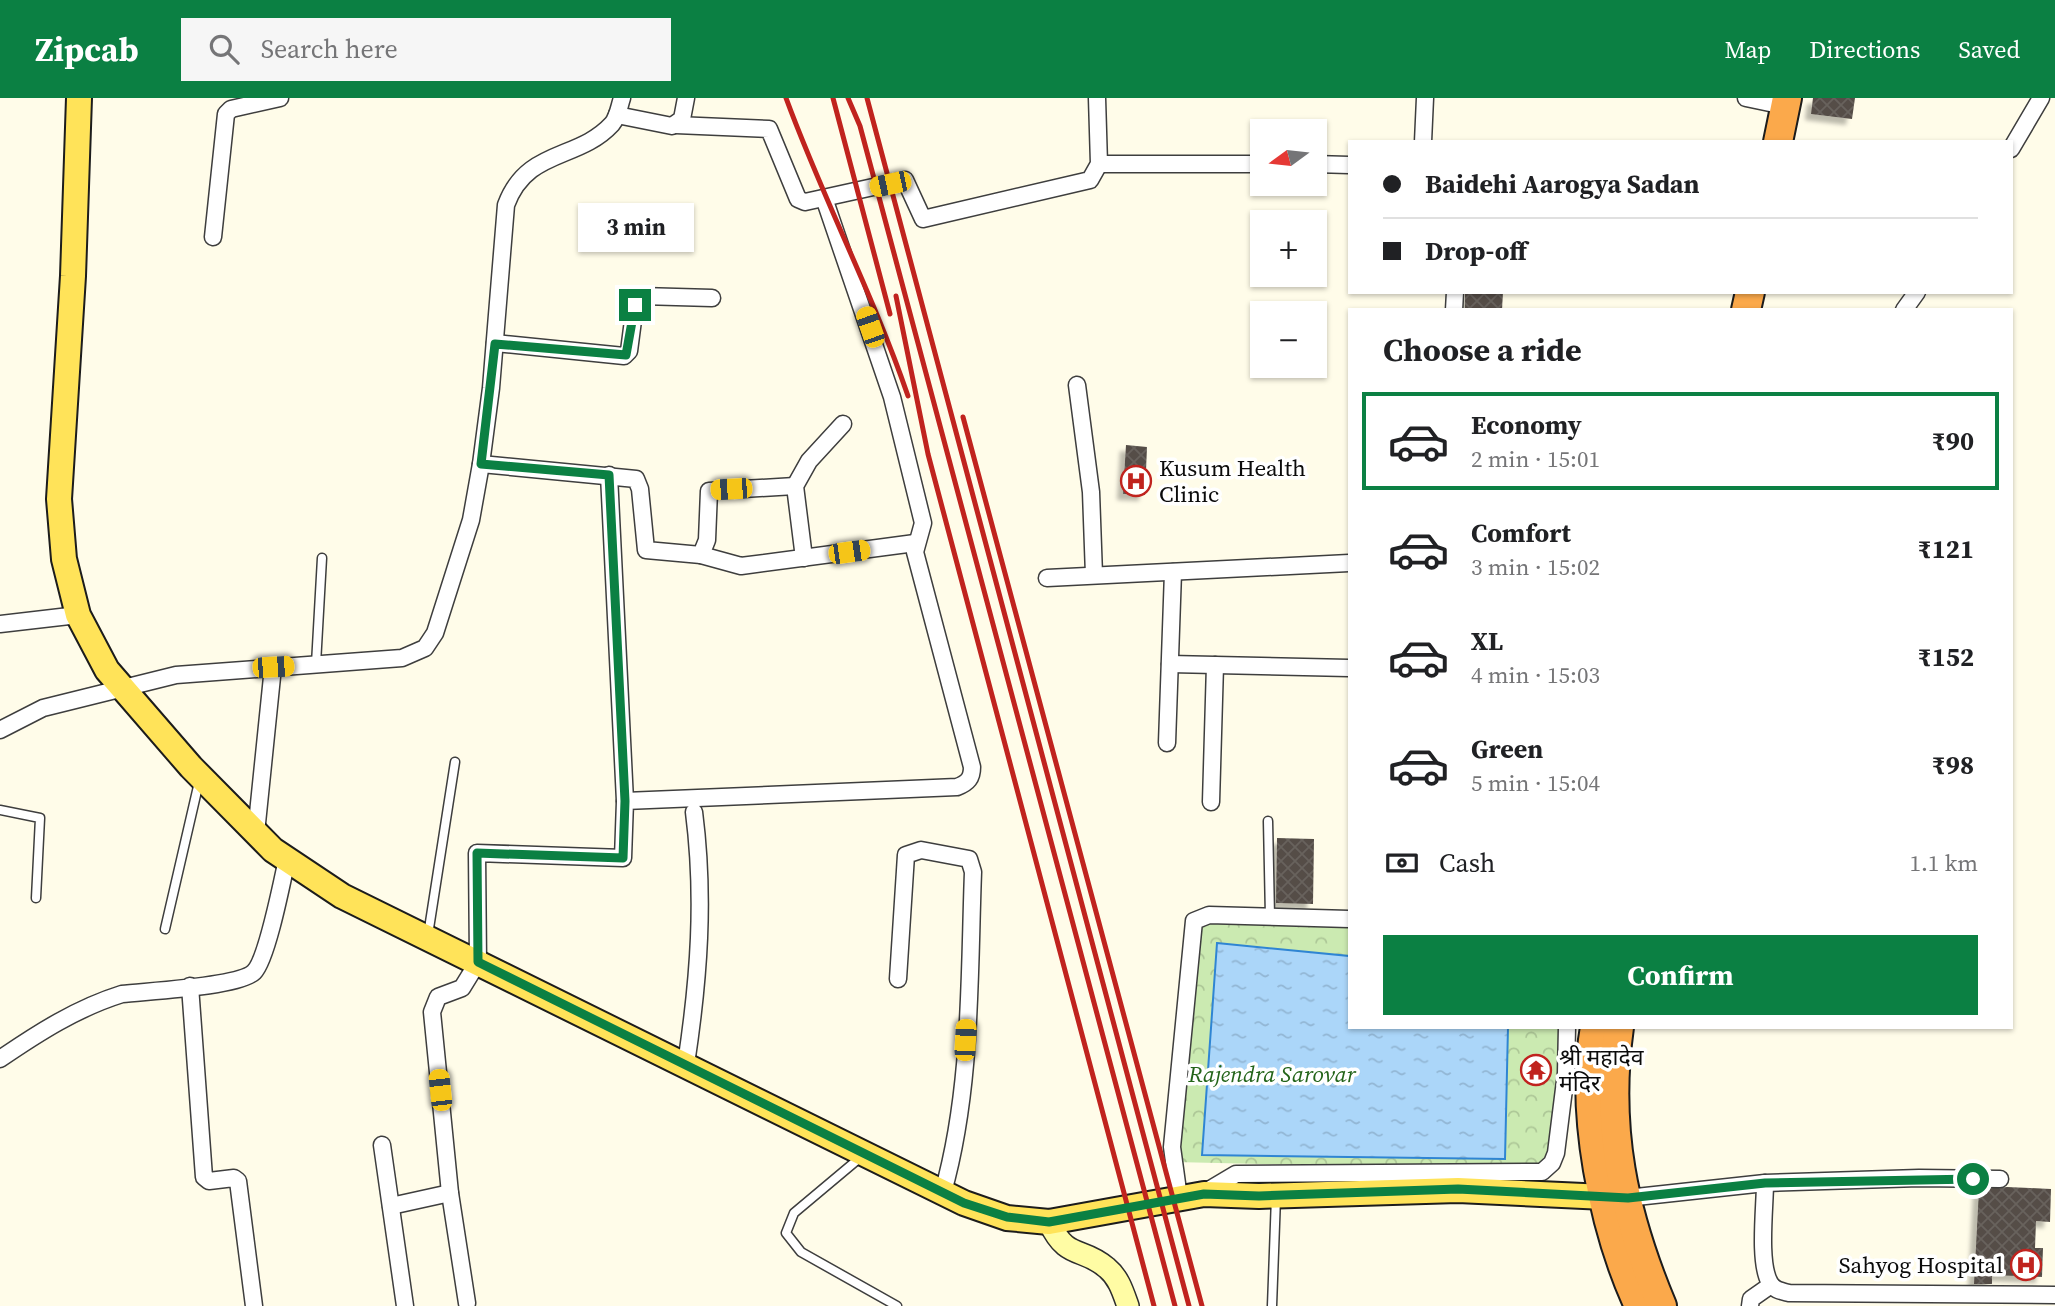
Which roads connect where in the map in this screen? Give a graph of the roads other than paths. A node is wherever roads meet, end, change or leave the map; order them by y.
1 (79, 98) edge
2 (281, 98) edge
3 (621, 98) edge
4 (686, 98) edge
5 (1097, 98) edge
6 (1425, 98) edge
7 (1746, 98) edge
8 (2041, 98) edge
9 (1786, 102) edge
10 (617, 115) junction
11 (676, 124) junction
12 (1423, 140) edge
13 (1778, 140) edge
14 (2013, 146) edge
15 (1099, 164) junction
16 (1250, 164) edge
17 (1327, 164) edge
18 (1348, 164) edge
19 (824, 198) junction
20 (213, 237) dead end
21 (712, 298) dead end
22 (495, 344) junction
23 (1077, 385) dead end
24 (843, 424) dead end
25 (481, 464) junction
26 (609, 475) junction
27 (795, 486) junction
28 (915, 543) junction
29 (701, 555) junction
30 (322, 558) dead end
31 (804, 558) junction
32 (1348, 563) edge
33 (1173, 572) junction
34 (1094, 575) junction
35 (1047, 578) dead end
36 (78, 615) junction
37 (0, 624) edge
38 (316, 664) junction
39 (1170, 664) junction
40 (1215, 665) junction
41 (273, 667) junction
42 (1348, 668) edge
43 (122, 687) junction
44 (0, 730) edge
45 (1167, 743) dead end
46 (455, 762) dead end
47 (201, 776) junction
48 (625, 801) junction
49 (1211, 802) dead end
50 (0, 810) edge
51 (694, 812) dead end
52 (1268, 821) dead end
53 (257, 833) junction
54 (287, 859) junction
55 (36, 898) dead end
56 (1270, 917) junction
57 (1348, 919) edge
58 (165, 929) dead end
59 (428, 937) junction
60 (478, 962) junction
61 (898, 979) dead end
62 (190, 986) junction
63 (1567, 1029) edge
64 (1595, 1029) edge
65 (1619, 1029) edge
66 (0, 1059) edge
67 (686, 1064) junction
68 (382, 1145) dead end
69 (867, 1152) junction
70 (2000, 1179) dead end
71 (1765, 1183) junction
72 (943, 1192) junction
73 (450, 1194) junction
74 (1204, 1194) junction
75 (1276, 1195) junction
76 (1179, 1198) junction
77 (1616, 1198) junction
78 (390, 1206) junction
79 (1049, 1222) junction
80 (1771, 1284) junction
81 (2055, 1295) edge
82 (467, 1303) dead end
83 (254, 1306) edge
84 (405, 1306) edge
85 (897, 1306) edge
86 (1128, 1306) edge
87 (1272, 1306) edge
88 (1639, 1306) edge
89 (1662, 1306) edge
90 (1750, 1306) edge

1 - 36 main road
2 - 20 street
3 - 10 street
4 - 11 street
5 - 15 street
6 - 12 street
7 - 9 street
8 - 14 street
9 - 13 highway
10 - 11 street
10 - 22 street
11 - 19 street
15 - 16 street
15 - 19 street
17 - 18 street
19 - 28 street
21 - 22 street
22 - 25 street
23 - 34 street
24 - 27 street
25 - 26 street
25 - 38 street
26 - 29 street
26 - 48 street
27 - 29 street
27 - 31 street
28 - 31 street
28 - 48 street
29 - 31 street
30 - 38 lane
32 - 33 street
33 - 34 street
33 - 39 street
34 - 35 street
36 - 37 street
36 - 43 main road
38 - 41 street
39 - 40 street
39 - 45 street
40 - 42 street
40 - 49 street
41 - 43 street
41 - 53 street
43 - 44 street
43 - 47 main road
46 - 59 lane
47 - 53 main road
47 - 58 lane
48 - 60 street
50 - 55 lane
51 - 67 street
52 - 56 lane
53 - 54 main road
54 - 59 main road
54 - 62 street
56 - 57 street
56 - 76 street
59 - 60 main road
60 - 67 main road
60 - 73 street
61 - 72 street
62 - 66 street
62 - 83 street
63 - 74 street
64 - 77 highway
65 - 77 highway
67 - 69 main road
68 - 78 street
69 - 72 main road
69 - 85 lane
70 - 71 street
71 - 77 street
71 - 80 street
72 - 79 main road
73 - 78 street
73 - 82 street
74 - 75 main road
74 - 76 main road
75 - 77 main road
75 - 87 lane
76 - 79 main road
77 - 88 highway
77 - 89 highway
78 - 84 street
79 - 86 street
80 - 81 street
80 - 90 street

